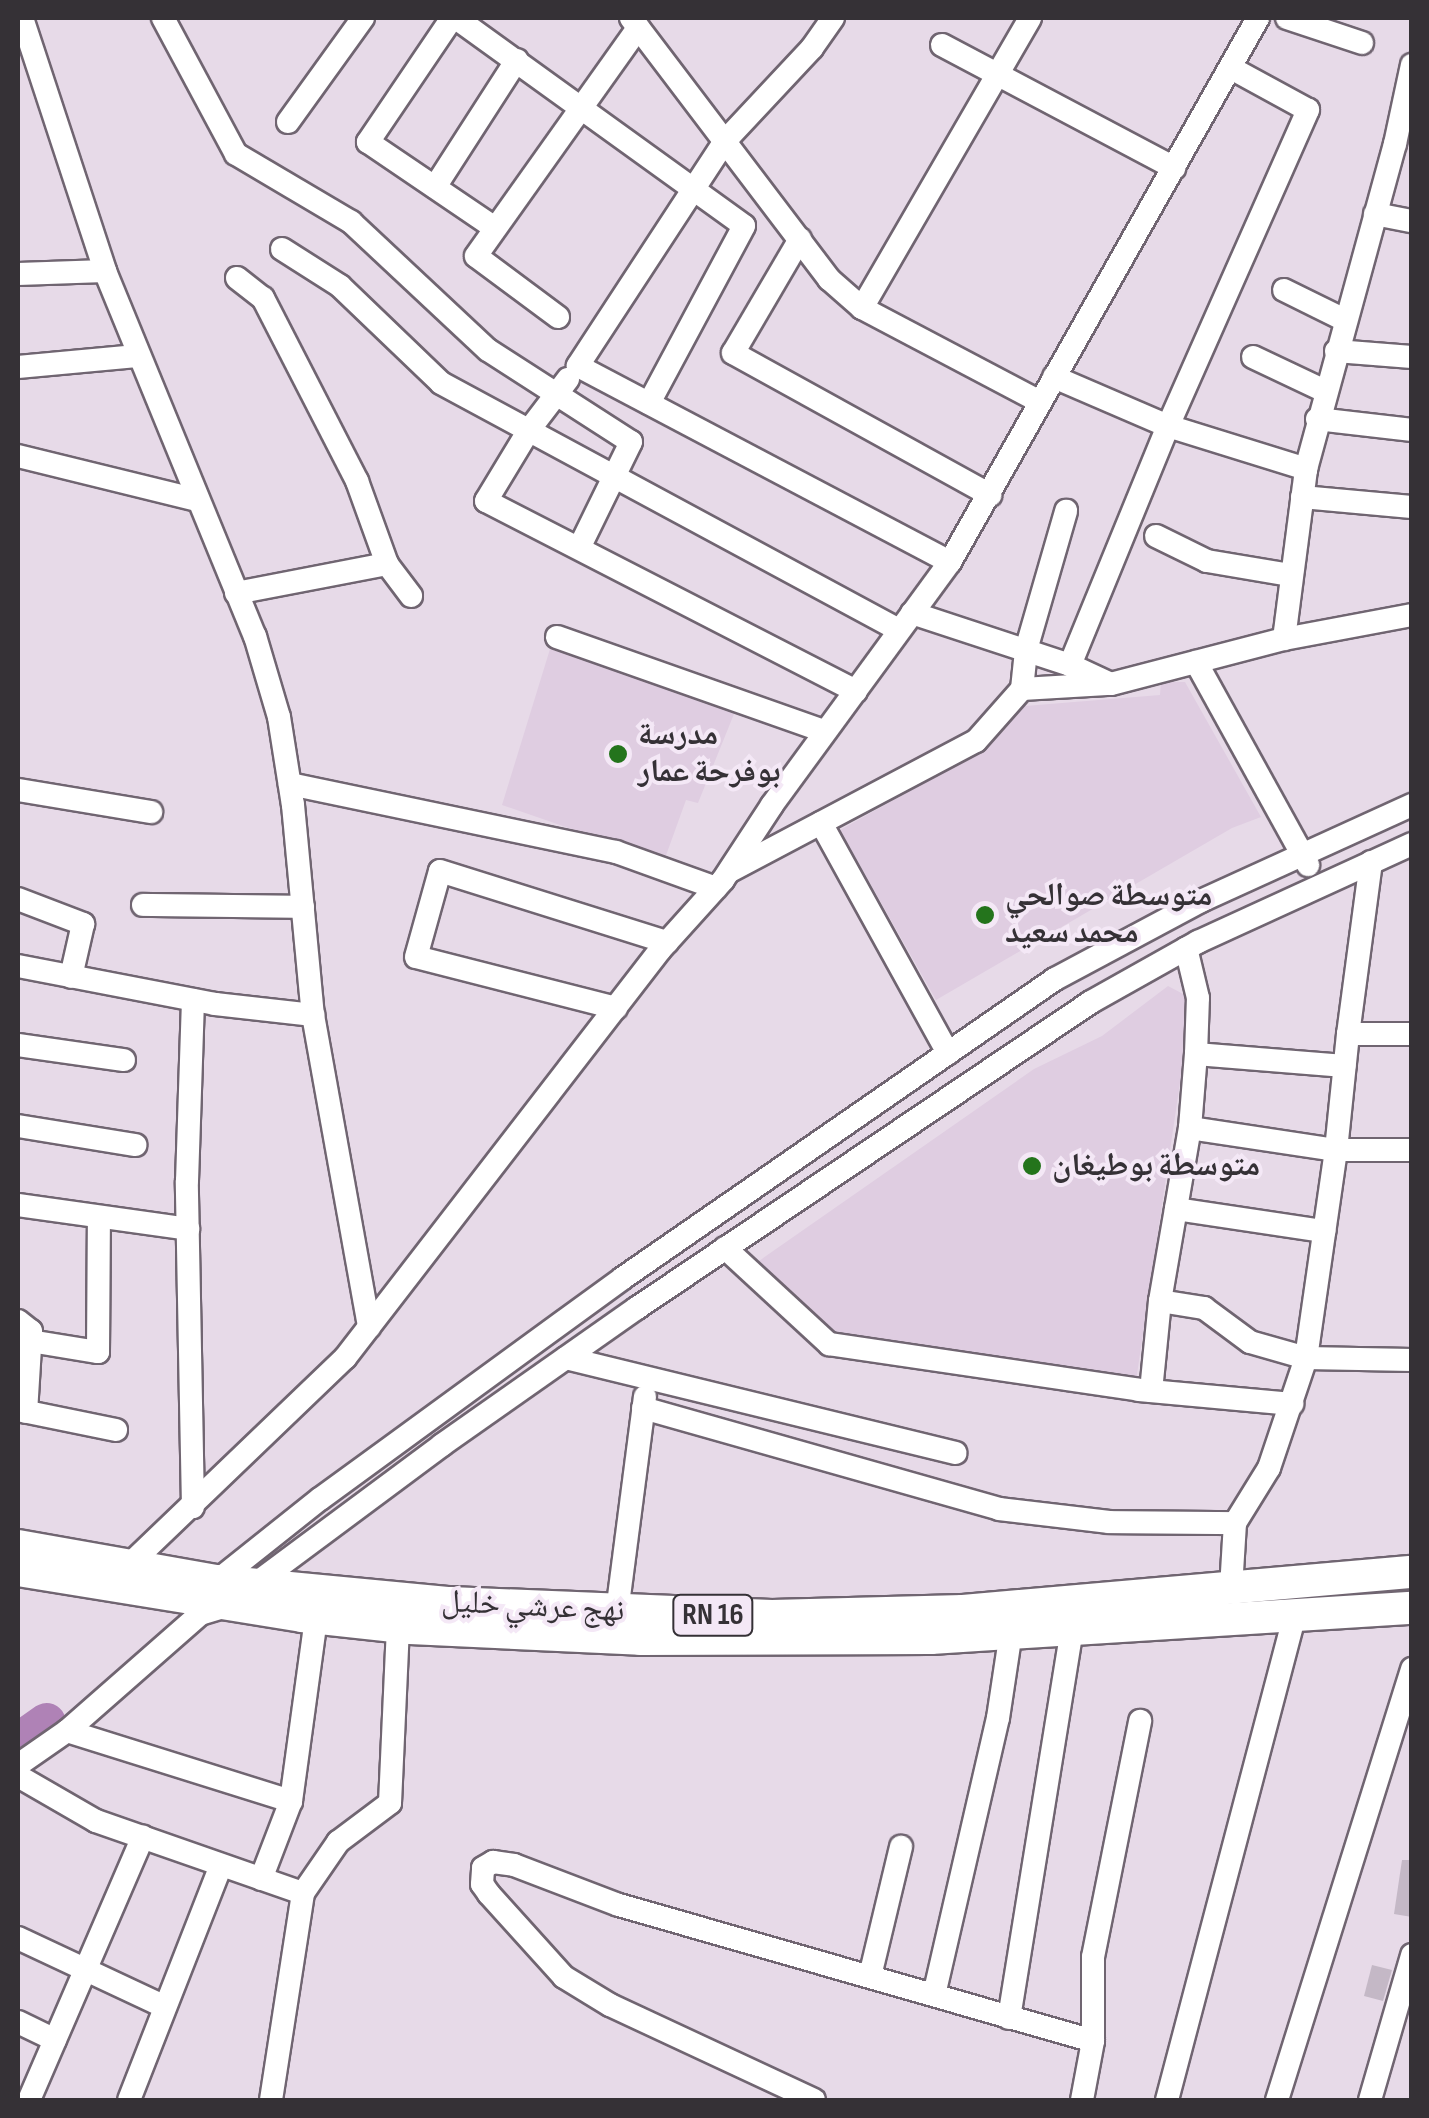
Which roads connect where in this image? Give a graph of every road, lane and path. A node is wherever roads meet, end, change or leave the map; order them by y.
1 (22, 18) edge
2 (163, 18) edge
3 (363, 18) edge
4 (454, 18) edge
5 (833, 18) edge
6 (1030, 18) edge
7 (1258, 18) edge
8 (1287, 18) edge
9 (635, 22) edge
10 (1362, 43) dead end
11 (942, 45) dead end
12 (517, 60) junction
13 (1412, 65) edge
14 (1231, 68) junction
15 (996, 78) junction
16 (580, 105) junction
17 (1406, 114) edge
18 (288, 122) dead end
19 (724, 141) junction
20 (1174, 168) junction
21 (693, 186) junction
22 (435, 187) junction
23 (1375, 214) junction
24 (1412, 221) edge
25 (495, 228) junction
26 (800, 239) junction
27 (282, 249) dead end
28 (105, 272) junction
29 (18, 274) edge
30 (237, 278) dead end
31 (1284, 290) dead end
32 (862, 308) junction
33 (558, 317) dead end
34 (1345, 320) junction
35 (1336, 351) junction
36 (136, 356) junction
37 (1253, 357) dead end
38 (1412, 357) edge
39 (578, 366) junction
40 (18, 367) edge
41 (1054, 377) junction
42 (558, 391) junction
43 (1325, 391) junction
44 (1040, 402) junction
45 (649, 403) junction
46 (1317, 419) junction
47 (1168, 426) junction
48 (528, 430) junction
49 (1412, 430) edge
50 (18, 456) edge
51 (1306, 469) junction
52 (613, 476) junction
53 (990, 494) junction
54 (1302, 497) junction
55 (197, 500) junction
56 (1412, 507) edge
57 (1066, 512) dead end
58 (1156, 536) dead end
59 (579, 548) junction
60 (950, 562) junction
61 (387, 564) junction
62 (1291, 575) junction
63 (236, 592) junction
64 (411, 596) dead end
65 (1412, 615) edge
66 (906, 622) junction
67 (557, 637) dead end
68 (1284, 639) junction
69 (1026, 650) junction
70 (1196, 662) junction
71 (1070, 665) junction
72 (1110, 684) junction
73 (1022, 689) junction
74 (856, 690) junction
75 (824, 731) junction
76 (290, 784) junction
77 (18, 790) edge
78 (1412, 806) edge
79 (150, 812) dead end
80 (820, 823) junction
81 (1412, 844) edge
82 (1303, 854) junction
83 (1371, 862) junction
84 (723, 879) junction
85 (1318, 886) junction
86 (18, 898) edge
87 (143, 905) dead end
88 (303, 907) junction
89 (667, 942) junction
90 (1186, 948) junction
91 (18, 966) edge
92 (70, 977) junction
93 (193, 1000) junction
94 (616, 1008) junction
95 (313, 1015) junction
96 (1348, 1034) junction
97 (1412, 1034) edge
98 (18, 1046) edge
99 (948, 1053) junction
100 (1196, 1054) junction
101 (124, 1060) dead end
102 (1344, 1066) junction
103 (18, 1126) edge
104 (1190, 1128) junction
105 (135, 1145) dead end
106 (1336, 1150) junction
107 (1412, 1150) edge
108 (18, 1205) edge
109 (1176, 1208) junction
110 (99, 1216) junction
111 (188, 1230) junction
112 (1324, 1231) junction
113 (726, 1248) junction
114 (1160, 1302) junction
115 (18, 1321) edge
116 (369, 1327) junction
117 (30, 1341) junction
118 (566, 1358) junction
119 (1306, 1358) junction
120 (1412, 1360) edge
121 (647, 1378) junction
122 (1151, 1391) junction
123 (1292, 1404) junction
124 (643, 1408) junction
125 (22, 1411) edge
126 (116, 1430) dead end
127 (956, 1454) dead end
128 (193, 1507) junction
129 (1235, 1524) junction
130 (18, 1546) edge
131 (128, 1566) junction
132 (18, 1570) edge
133 (1412, 1572) edge
134 (257, 1583) junction
135 (1230, 1590) junction
136 (210, 1600) junction
137 (1412, 1608) edge
138 (617, 1612) junction
139 (1295, 1614) junction
140 (316, 1618) junction
141 (398, 1626) junction
142 (1072, 1628) junction
143 (1011, 1632) junction
144 (1412, 1669) edge
145 (1140, 1721) dead end
146 (66, 1731) junction
147 (18, 1766) edge
148 (18, 1776) edge
149 (291, 1801) junction
150 (143, 1837) junction
151 (901, 1847) dead end
152 (221, 1864) junction
153 (261, 1879) junction
154 (302, 1894) junction
155 (18, 1938) edge
156 (1412, 1955) edge
157 (86, 1970) junction
158 (870, 1976) junction
159 (934, 1995) junction
160 (166, 2007) junction
161 (1009, 2018) junction
162 (18, 2022) edge
163 (55, 2040) junction
164 (1092, 2041) junction
165 (29, 2100) edge
166 (129, 2100) edge
167 (271, 2100) edge
168 (814, 2100) edge
169 (1082, 2100) edge
170 (1167, 2100) edge
171 (1278, 2100) edge
172 (1370, 2100) edge

1 - 28 street
2 - 42 street
3 - 18 street
4 - 12 street
4 - 22 street
5 - 19 street
6 - 15 street
7 - 14 street
8 - 10 street
9 - 16 street
9 - 19 street
11 - 15 street
12 - 16 street
12 - 22 street
13 - 17 street
14 - 20 street
14 - 47 street
15 - 20 street
15 - 32 street
16 - 21 street
16 - 25 street
17 - 23 street
19 - 21 street
19 - 26 street
20 - 41 street
21 - 39 street
21 - 45 street
22 - 25 street
23 - 24 street
23 - 34 street
25 - 33 street
26 - 32 street
26 - 53 street
27 - 48 street
28 - 29 street
28 - 36 street
30 - 61 street
31 - 34 street
32 - 44 street
34 - 35 street
35 - 38 street
35 - 43 street
36 - 40 street
36 - 55 street
37 - 43 street
39 - 42 street
39 - 45 street
41 - 44 street
41 - 47 street
42 - 48 street
42 - 52 street
43 - 46 street
44 - 53 street
45 - 60 street
46 - 49 street
46 - 51 street
47 - 51 street
47 - 71 street
48 - 52 street
48 - 59 street
50 - 55 street
51 - 54 street
52 - 59 street
52 - 66 street
53 - 60 street
54 - 56 street
54 - 62 street
55 - 63 street
57 - 69 street
58 - 62 street
59 - 74 street
60 - 66 street
61 - 63 street
61 - 64 street
62 - 68 street
63 - 76 street
65 - 68 street
66 - 69 street
66 - 74 street
67 - 75 street
68 - 70 street
69 - 71 street
69 - 73 street
70 - 72 street
70 - 82 street
71 - 72 street
72 - 73 street
73 - 80 street
74 - 75 street
75 - 84 street
76 - 84 street
76 - 88 street
77 - 79 street
78 - 82 street
80 - 84 street
80 - 99 street
81 - 83 street
82 - 85 street
82 - 99 street
83 - 85 street
83 - 96 street
84 - 89 street
85 - 90 street
86 - 92 street
87 - 88 street
88 - 95 street
89 - 94 street
89 - 94 street
90 - 100 street
90 - 113 street
91 - 92 street
92 - 93 street
93 - 95 street
93 - 111 street
94 - 116 street
95 - 116 street
96 - 97 street
96 - 102 street
98 - 101 street
99 - 136 street
100 - 102 street
100 - 104 street
102 - 106 street
103 - 105 street
104 - 106 street
104 - 109 street
106 - 107 street
106 - 112 street
108 - 110 street
109 - 112 street
109 - 114 street
110 - 111 street
110 - 117 street
111 - 128 street
112 - 119 street
113 - 118 street
113 - 122 street
114 - 119 street
114 - 122 street
115 - 117 street
116 - 128 street
117 - 125 street
118 - 121 street
118 - 134 street
119 - 120 street
119 - 123 street
121 - 124 street
121 - 127 street
122 - 123 street
123 - 129 street
124 - 129 street
124 - 138 street
125 - 126 street
128 - 131 street
129 - 135 street
130 - 131 highway, نهج عرشي خليل / RN 16
131 - 136 highway, نهج عرشي خليل / RN 16
132 - 136 highway, نهج عرشي خليل / RN 16
133 - 135 highway, نهج عرشي خليل / RN 16
134 - 136 highway, نهج عرشي خليل / RN 16
134 - 138 highway, نهج عرشي خليل / RN 16
135 - 138 highway, نهج عرشي خليل / RN 16
136 - 140 highway, نهج عرشي خليل / RN 16
136 - 146 street
137 - 139 highway, نهج عرشي خليل / RN 16
139 - 142 highway, نهج عرشي خليل / RN 16
139 - 170 street
140 - 141 highway, نهج عرشي خليل / RN 16
140 - 149 street
141 - 143 highway, نهج عرشي خليل / RN 16
141 - 154 street
142 - 143 highway, نهج عرشي خليل / RN 16
142 - 161 street
143 - 159 street
144 - 171 street
145 - 164 street
146 - 147 street
146 - 149 street
148 - 150 street
149 - 153 street
150 - 152 street
150 - 157 street
151 - 158 street
152 - 153 street
152 - 160 street
153 - 154 street
154 - 167 street
155 - 157 street
156 - 172 street
157 - 160 street
157 - 163 street
158 - 159 street
158 - 168 street
159 - 161 street
160 - 166 street
161 - 164 street
162 - 163 street
163 - 165 street
164 - 169 street

